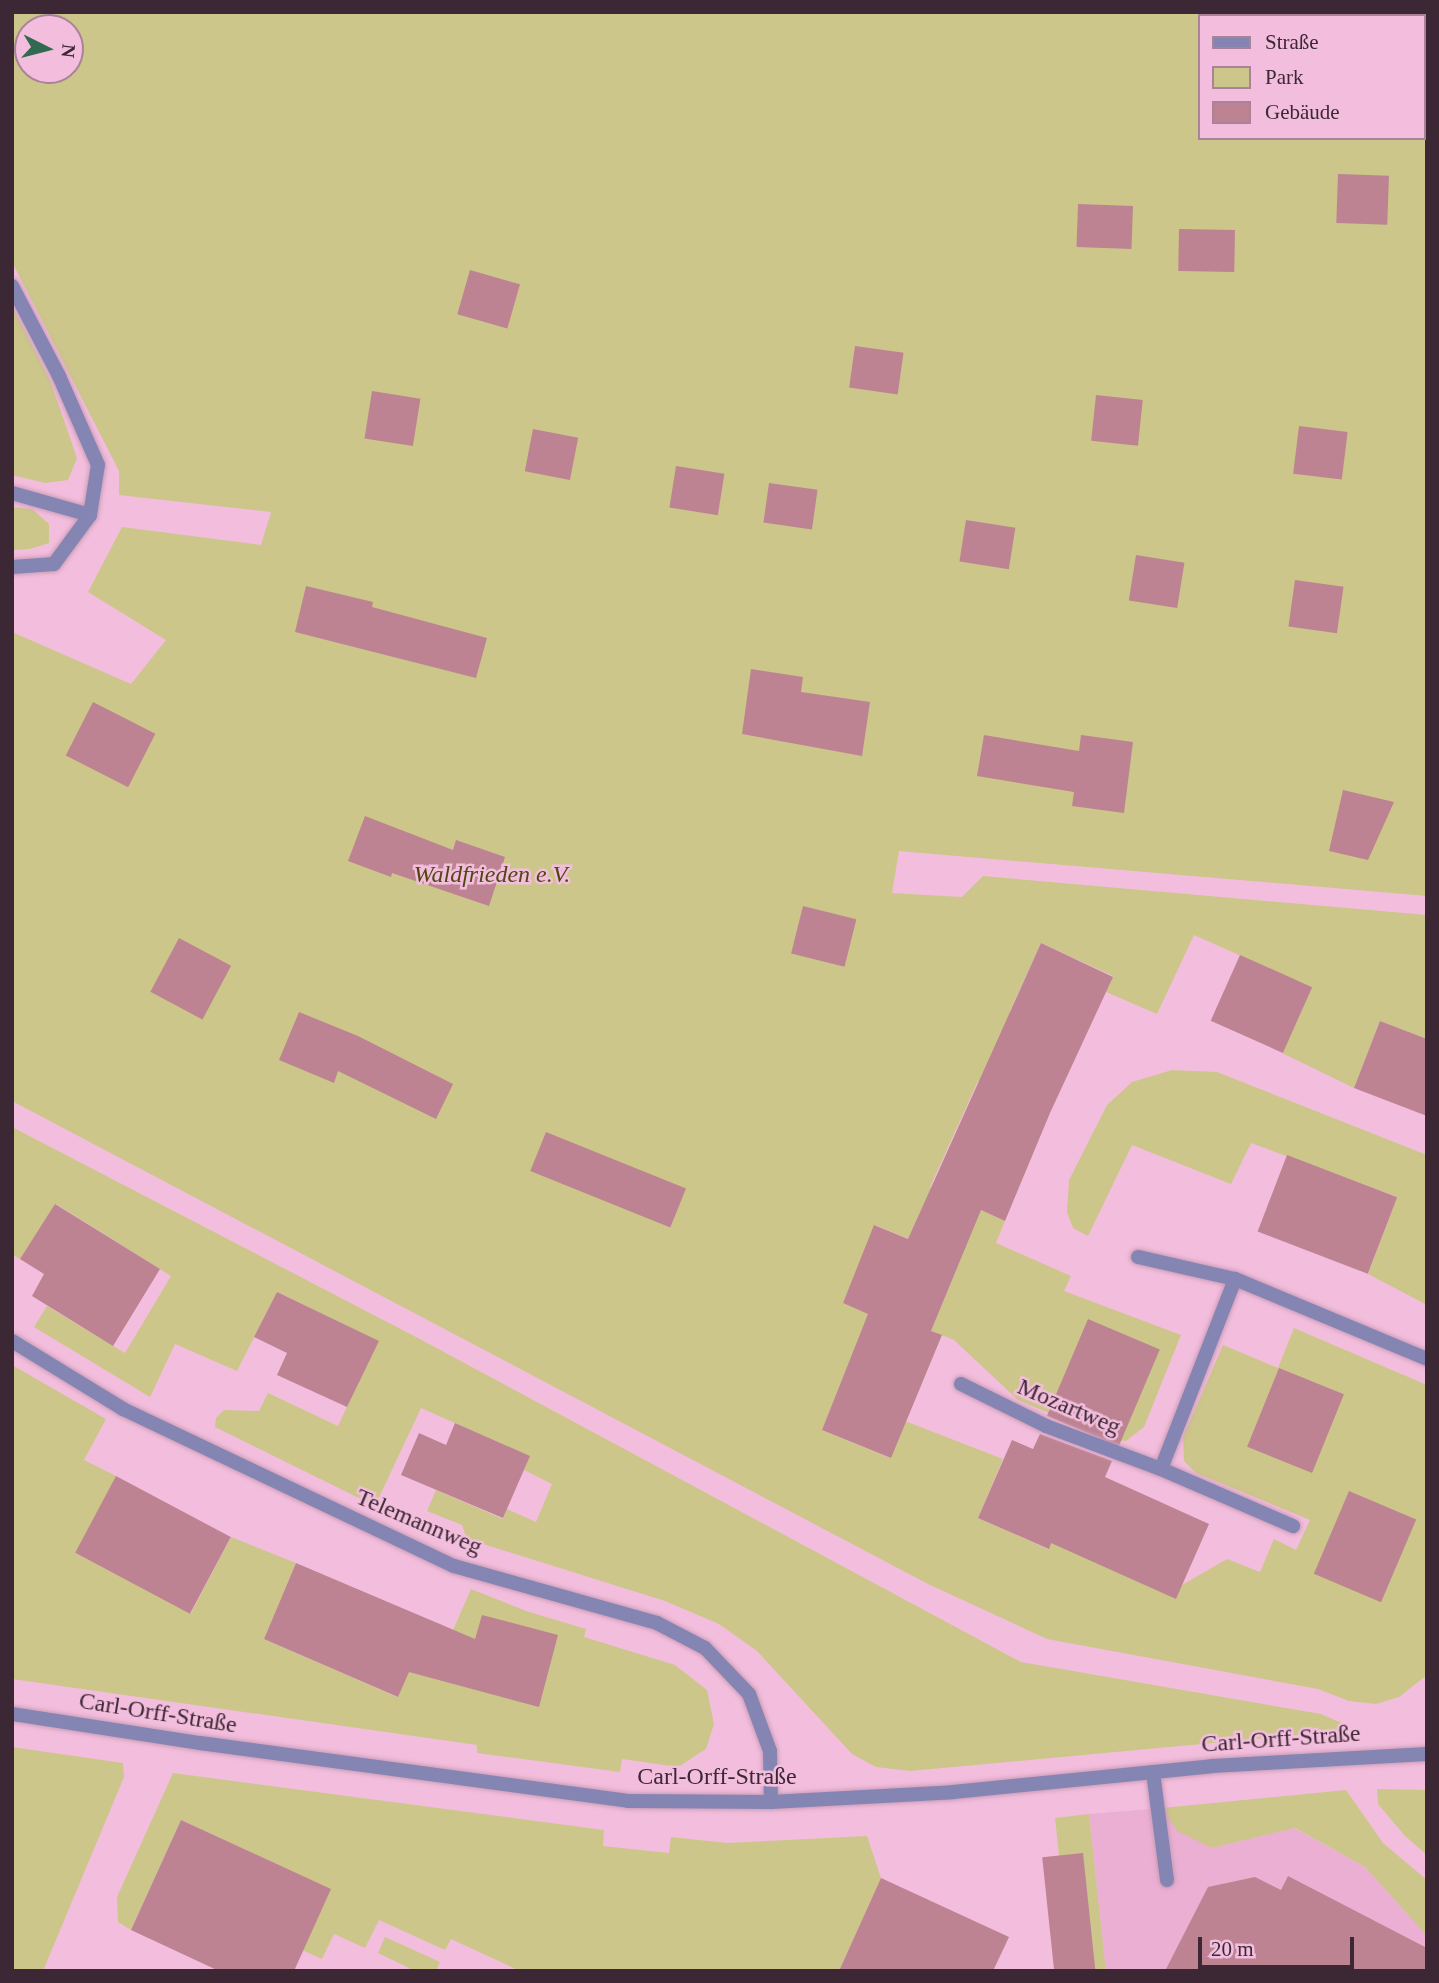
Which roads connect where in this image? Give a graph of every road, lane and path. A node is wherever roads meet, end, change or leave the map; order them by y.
1 (12, 286) edge
2 (12, 494) edge
3 (90, 516) junction
4 (12, 567) edge
5 (1138, 1256) dead end
6 (1235, 1279) junction
7 (12, 1341) edge
8 (1427, 1359) edge
9 (961, 1384) dead end
10 (1161, 1469) junction
11 (1293, 1525) dead end
12 (12, 1714) edge
13 (1427, 1754) edge
14 (1153, 1772) junction
15 (771, 1802) junction
16 (1167, 1880) dead end

1 - 3 street
2 - 3 street
3 - 4 street
5 - 6 street
6 - 8 street
6 - 10 street
7 - 15 street, Telemannweg
9 - 10 street, Mozartweg
10 - 11 street, Mozartweg
12 - 15 street, Carl-Orff-Straße
13 - 14 street, Carl-Orff-Straße
14 - 15 street, Carl-Orff-Straße
14 - 16 street

